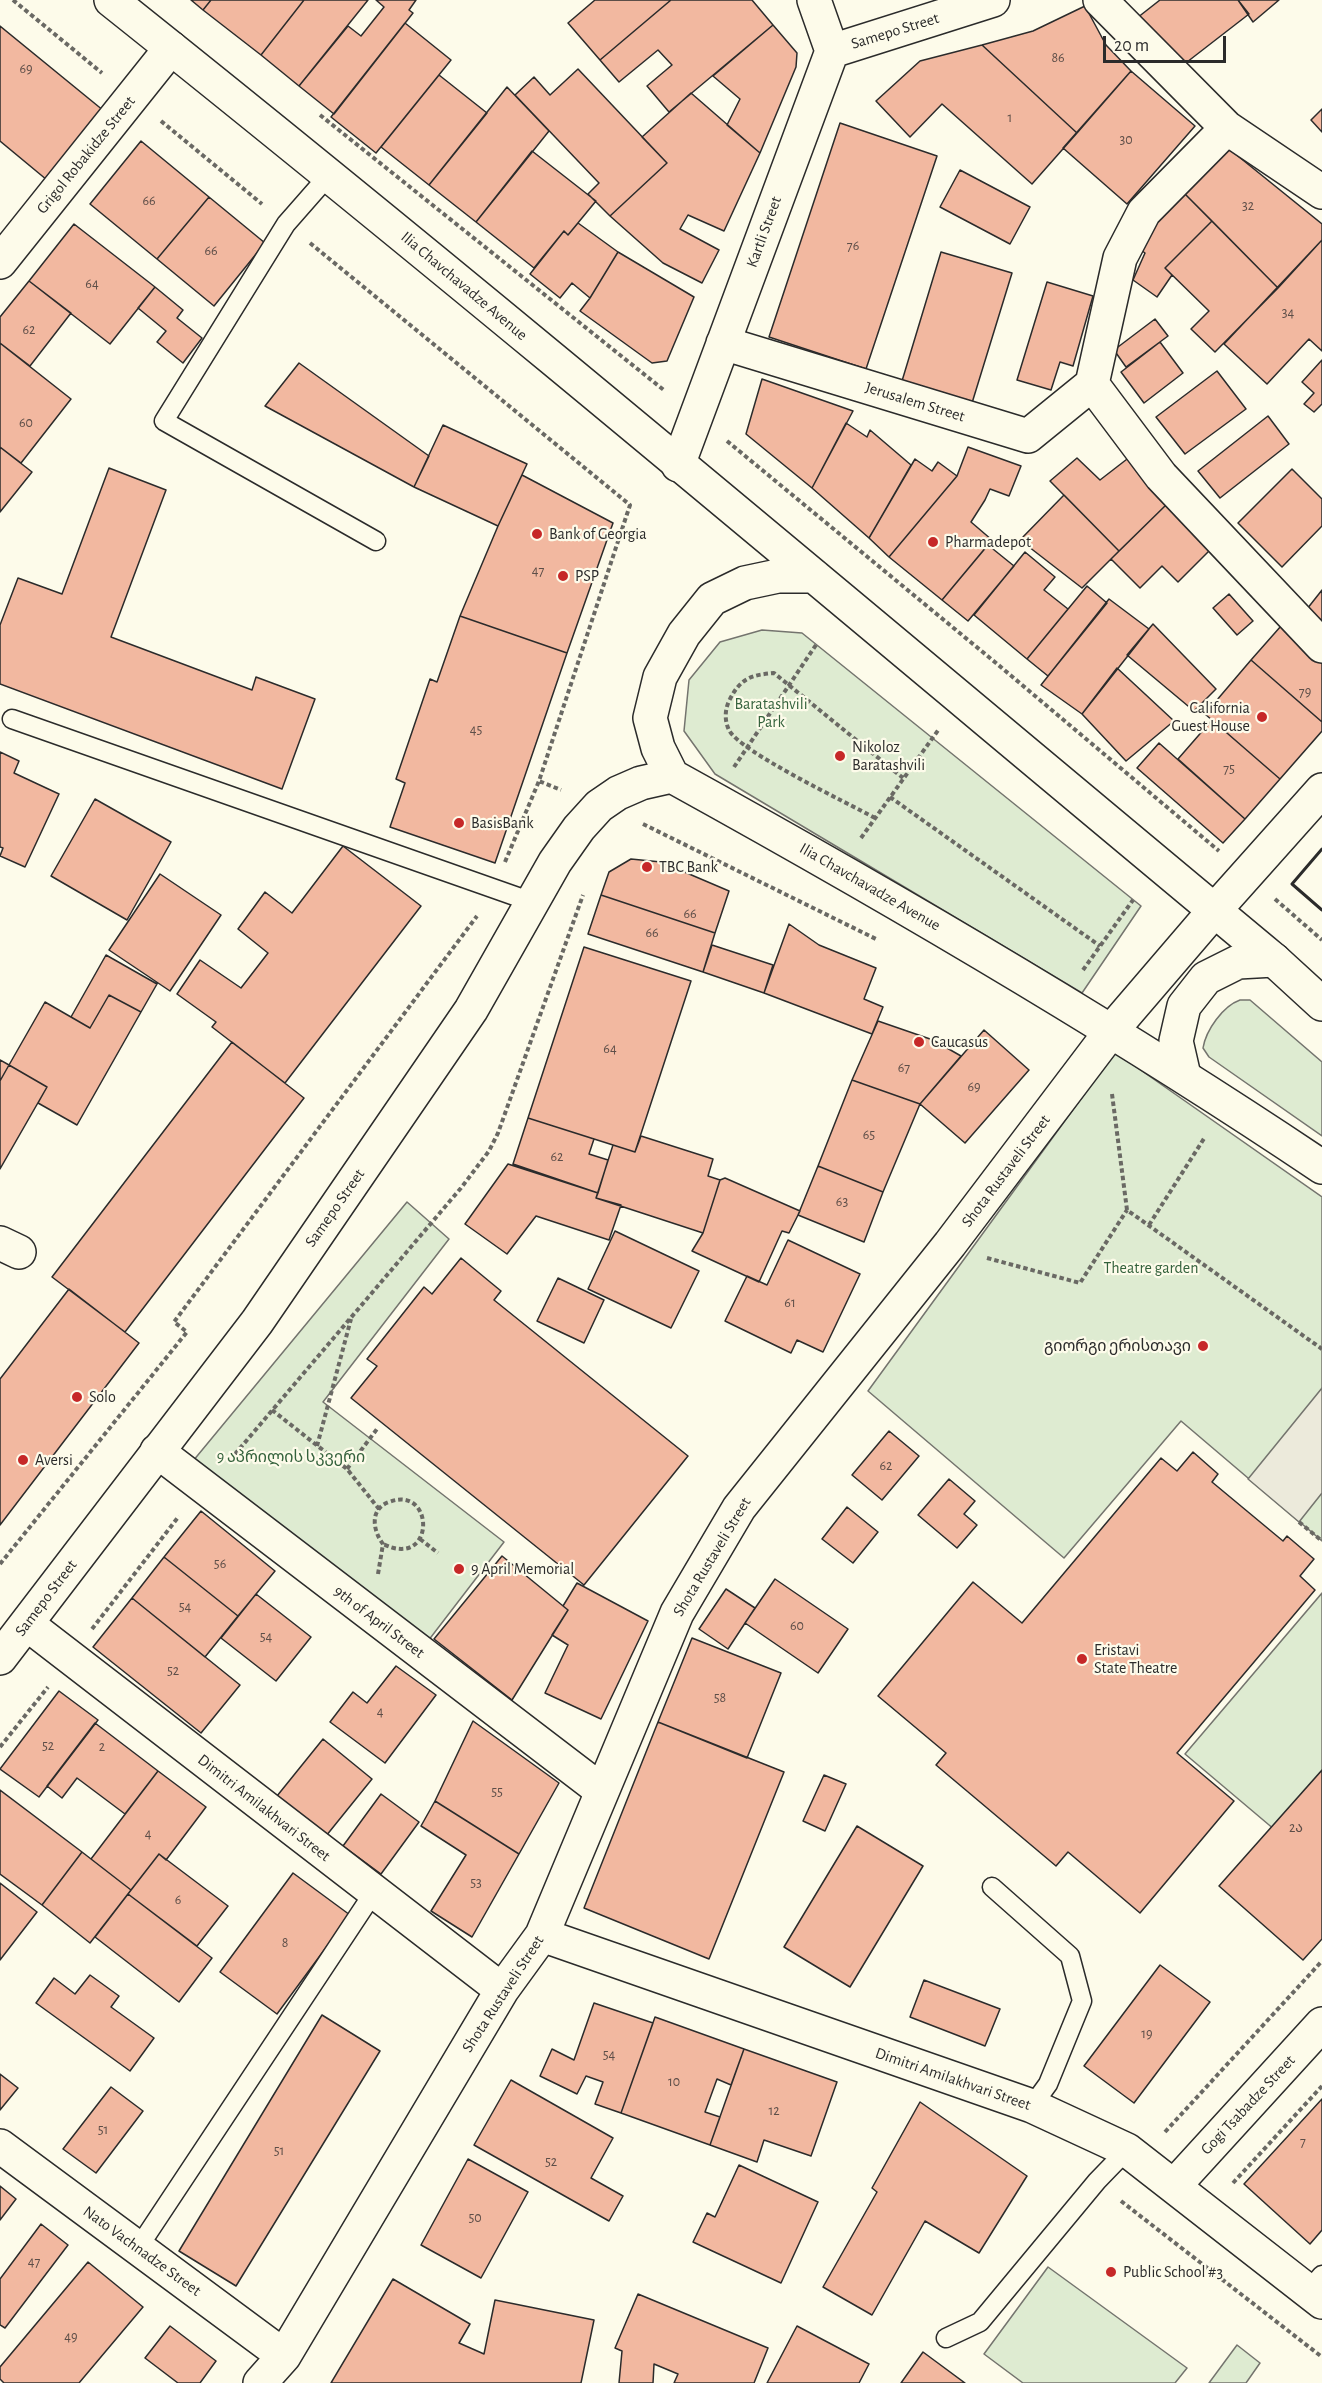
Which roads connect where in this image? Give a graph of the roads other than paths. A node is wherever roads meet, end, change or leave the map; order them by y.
1 (111, 0) edge
2 (814, 0) edge
3 (993, 0) edge
4 (1100, 0) edge
5 (171, 48) junction
6 (832, 51) junction
7 (1227, 128) junction
8 (329, 175) junction
9 (1322, 192) edge
10 (0, 262) edge
11 (723, 343) junction
12 (1092, 384) junction
13 (678, 465) junction
14 (376, 541) dead end
15 (814, 576) junction
16 (1322, 646) edge
17 (12, 719) dead end
18 (672, 776) junction
19 (1322, 790) edge
20 (532, 902) junction
21 (1214, 911) junction
22 (1274, 960) junction
23 (1322, 1004) edge
24 (1107, 1037) junction
25 (1184, 1076) junction
26 (1322, 1167) edge
27 (157, 1451) junction
28 (27, 1624) junction
29 (0, 1658) edge
30 (606, 1784) junction
31 (992, 1887) dead end
32 (374, 1892) junction
33 (542, 1935) junction
34 (502, 1990) junction
35 (1322, 2024) edge
36 (1032, 2106) junction
37 (0, 2145) edge
38 (1126, 2150) junction
39 (1174, 2186) junction
40 (138, 2248) junction
41 (1317, 2289) edge
42 (946, 2338) dead end
43 (284, 2356) junction
44 (260, 2383) edge

1 - 5 street, Ilia Chavchavadze Avenue
2 - 6 street
3 - 6 street, Samepo Street
4 - 7 street
5 - 8 street, Ilia Chavchavadze Avenue
5 - 10 street, Grigol Robakidze Street
6 - 11 street, Kartli Street
7 - 9 street
7 - 12 street
8 - 13 street, Ilia Chavchavadze Avenue
8 - 14 lane
11 - 12 street, Jerusalem Street
11 - 13 street, Kartli Street
12 - 16 street
13 - 15 street, Ilia Chavchavadze Avenue
15 - 18 street
15 - 21 street, Ilia Chavchavadze Avenue
17 - 20 lane
18 - 20 street, Samepo Street
18 - 24 street, Ilia Chavchavadze Avenue
19 - 21 street, Shota Rustaveli Street
20 - 27 street, Samepo Street
21 - 22 street, Ilia Chavchavadze Avenue
21 - 24 street, Shota Rustaveli Street
22 - 23 street, Ilia Chavchavadze Avenue
22 - 25 street
24 - 25 street, Ilia Chavchavadze Avenue
24 - 30 street, Shota Rustaveli Street
25 - 26 street, Ilia Chavchavadze Avenue
27 - 28 street, Samepo Street
27 - 30 street, 9th of April Street
28 - 29 street, Samepo Street
28 - 32 street, Dimitri Amilakhvari Street
30 - 33 street, Shota Rustaveli Street
31 - 36 lane
32 - 34 street, Dimitri Amilakhvari Street
32 - 40 lane
33 - 34 street, Shota Rustaveli Street
33 - 36 street, Dimitri Amilakhvari Street
34 - 43 street, Shota Rustaveli Street
35 - 39 street, Gogi Tsabadze Street
36 - 38 street, Dimitri Amilakhvari Street
37 - 40 street, Nato Vachnadze Street
38 - 39 street, Dimitri Amilakhvari Street
38 - 42 lane
39 - 41 street, Dimitri Amilakhvari Street
40 - 43 street, Nato Vachnadze Street
43 - 44 street, Shota Rustaveli Street

